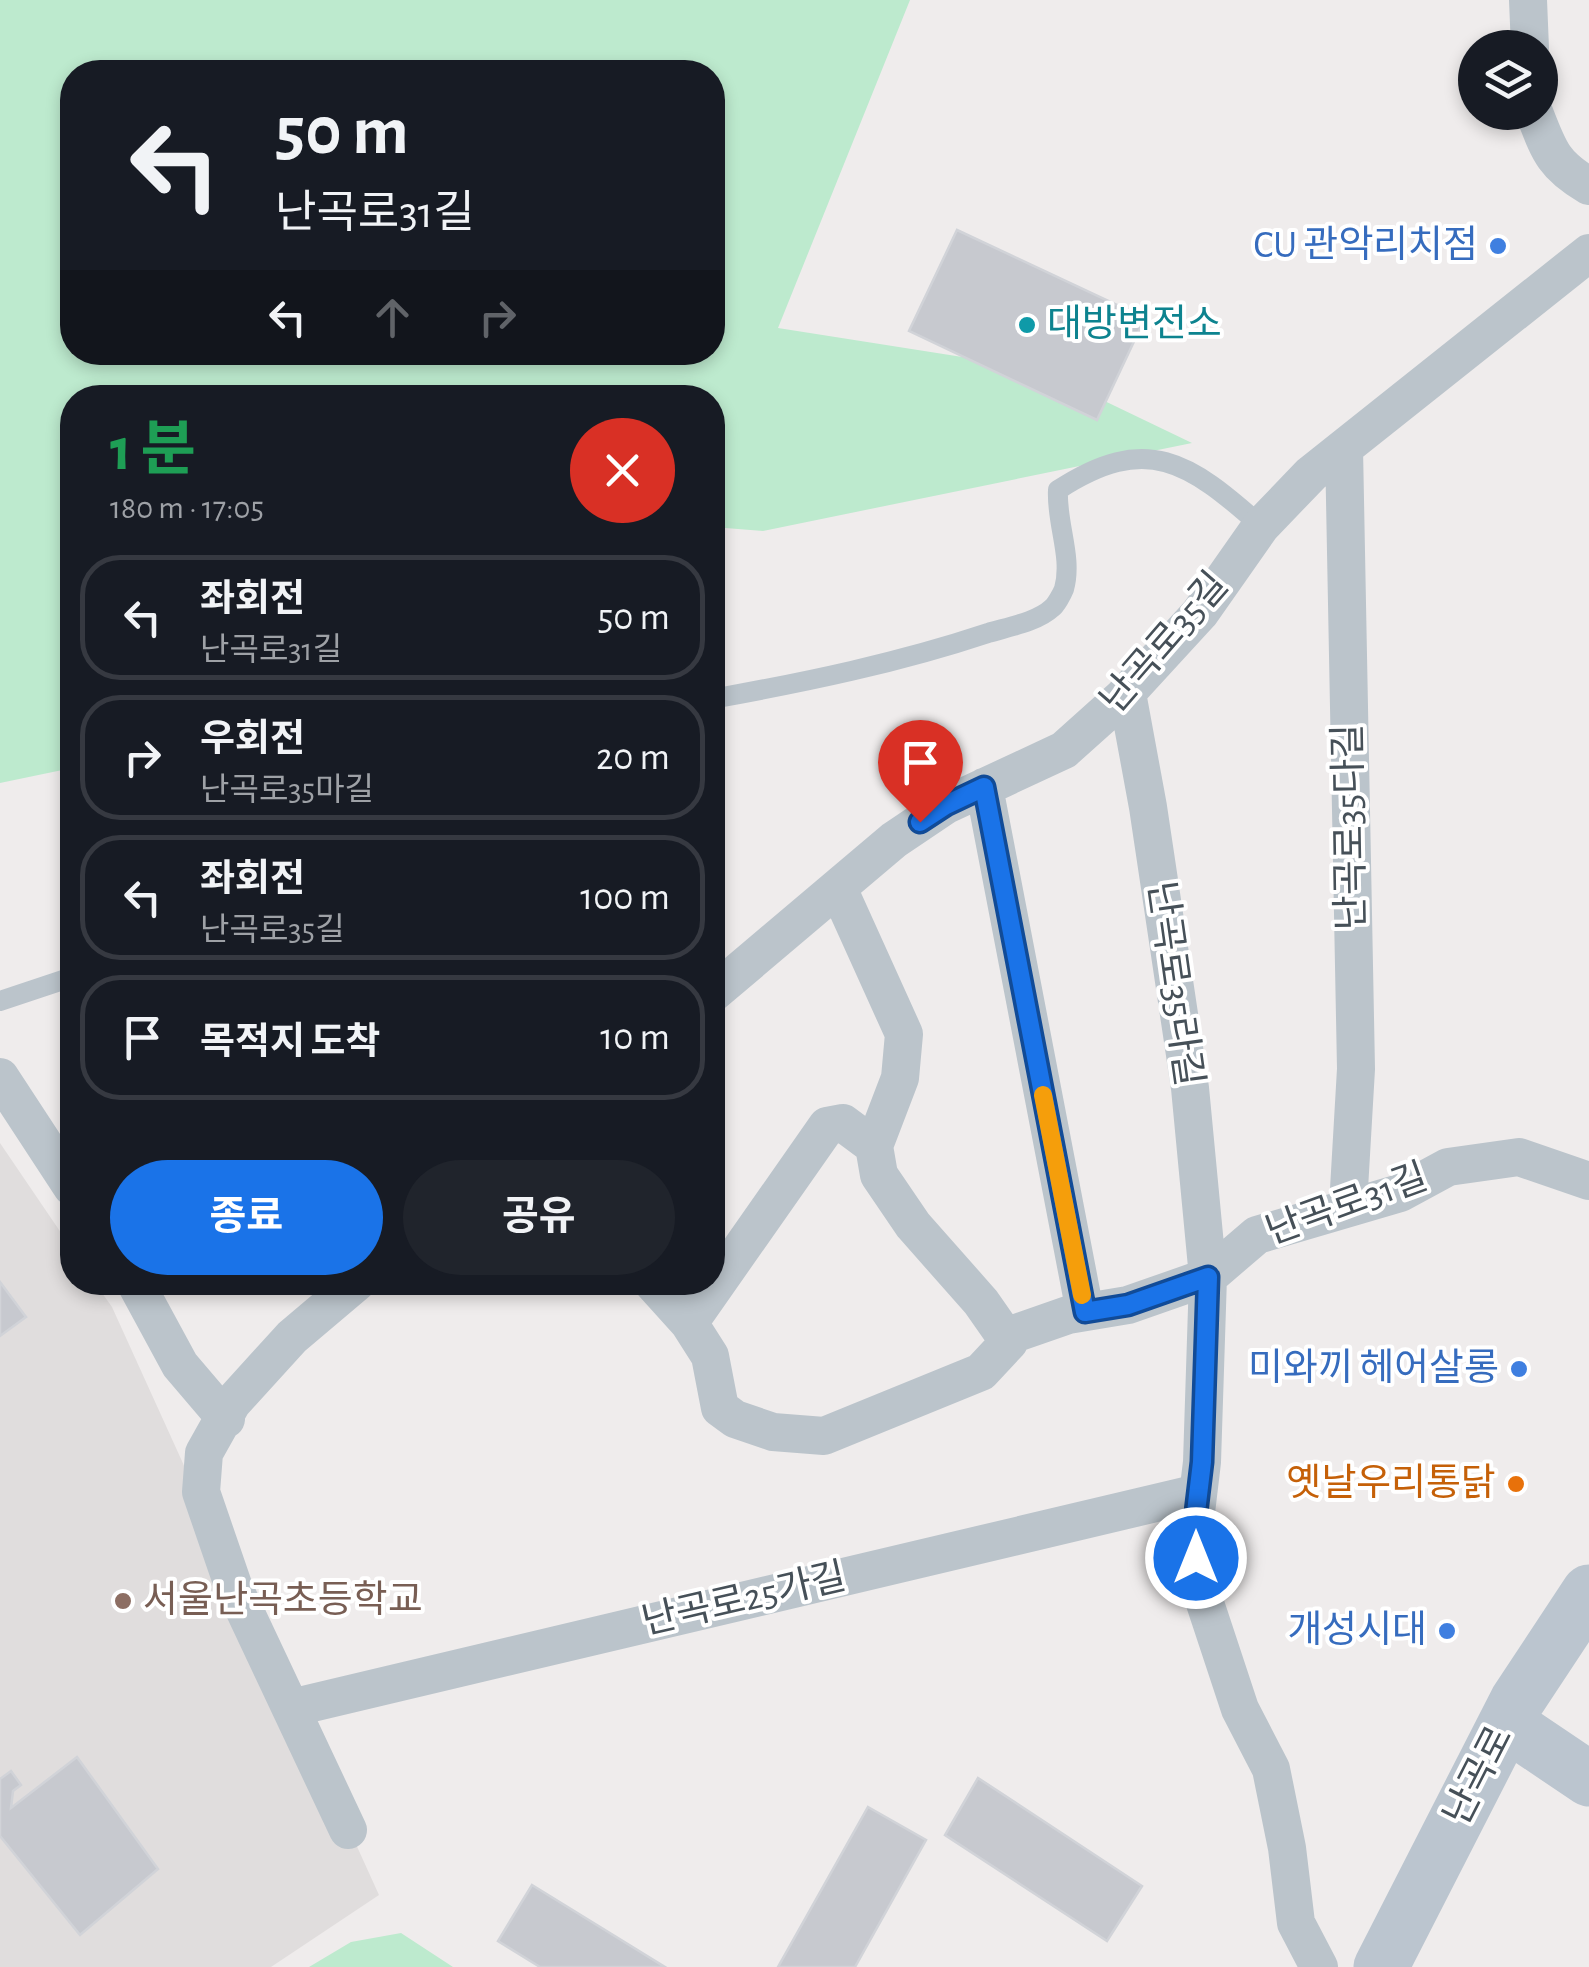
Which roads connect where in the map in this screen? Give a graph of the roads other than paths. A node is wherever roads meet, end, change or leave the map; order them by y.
1 (1528, 0) edge
2 (1529, 30) edge
3 (1541, 130) edge
4 (1589, 186) edge
5 (1589, 253) edge
6 (1344, 448) junction
7 (1261, 526) junction
8 (1127, 693) junction
9 (725, 697) edge
10 (984, 787) junction
11 (838, 888) junction
12 (60, 980) edge
13 (725, 983) edge
14 (0, 1000) edge
15 (0, 1077) edge
16 (874, 1146) junction
17 (60, 1170) edge
18 (1589, 1181) edge
19 (1348, 1206) junction
20 (725, 1272) edge
21 (1208, 1277) junction
22 (142, 1295) edge
23 (342, 1295) edge
24 (664, 1295) edge
25 (709, 1295) edge
26 (1085, 1312) junction
27 (689, 1323) junction
28 (1009, 1342) junction
29 (226, 1419) junction
30 (1198, 1493) junction
31 (1589, 1594) edge
32 (1589, 1635) edge
33 (290, 1708) junction
34 (1515, 1729) junction
35 (1589, 1779) edge
36 (348, 1830) dead end
37 (1319, 1967) edge
38 (1381, 1967) edge
39 (1412, 1967) edge

1 - 2 street
3 - 4 street
5 - 6 street, 난곡로35길
6 - 7 street, 난곡로35길
6 - 19 street, 난곡로35다길
7 - 8 street, 난곡로35길
7 - 9 lane
8 - 10 street, 난곡로35길
8 - 21 street, 난곡로35라길
10 - 11 street, 난곡로35길
10 - 26 street
11 - 13 street, 난곡로35길
11 - 16 street
12 - 14 lane
15 - 17 street
16 - 20 street
16 - 28 street
18 - 19 street, 난곡로31길
19 - 21 street, 난곡로31길
21 - 26 street, 난곡로31길
21 - 30 street, 난곡로35라길
22 - 29 street
23 - 29 street
24 - 27 street, 난곡로31길
25 - 27 street
26 - 28 street, 난곡로31길
27 - 28 street, 난곡로31길
29 - 33 street
30 - 33 street, 난곡로25가길
30 - 37 street, 난곡로35라길
31 - 34 main road, 난곡로
32 - 34 main road, 난곡로
33 - 36 street
34 - 35 main road
34 - 38 main road, 난곡로
34 - 39 main road, 난곡로

